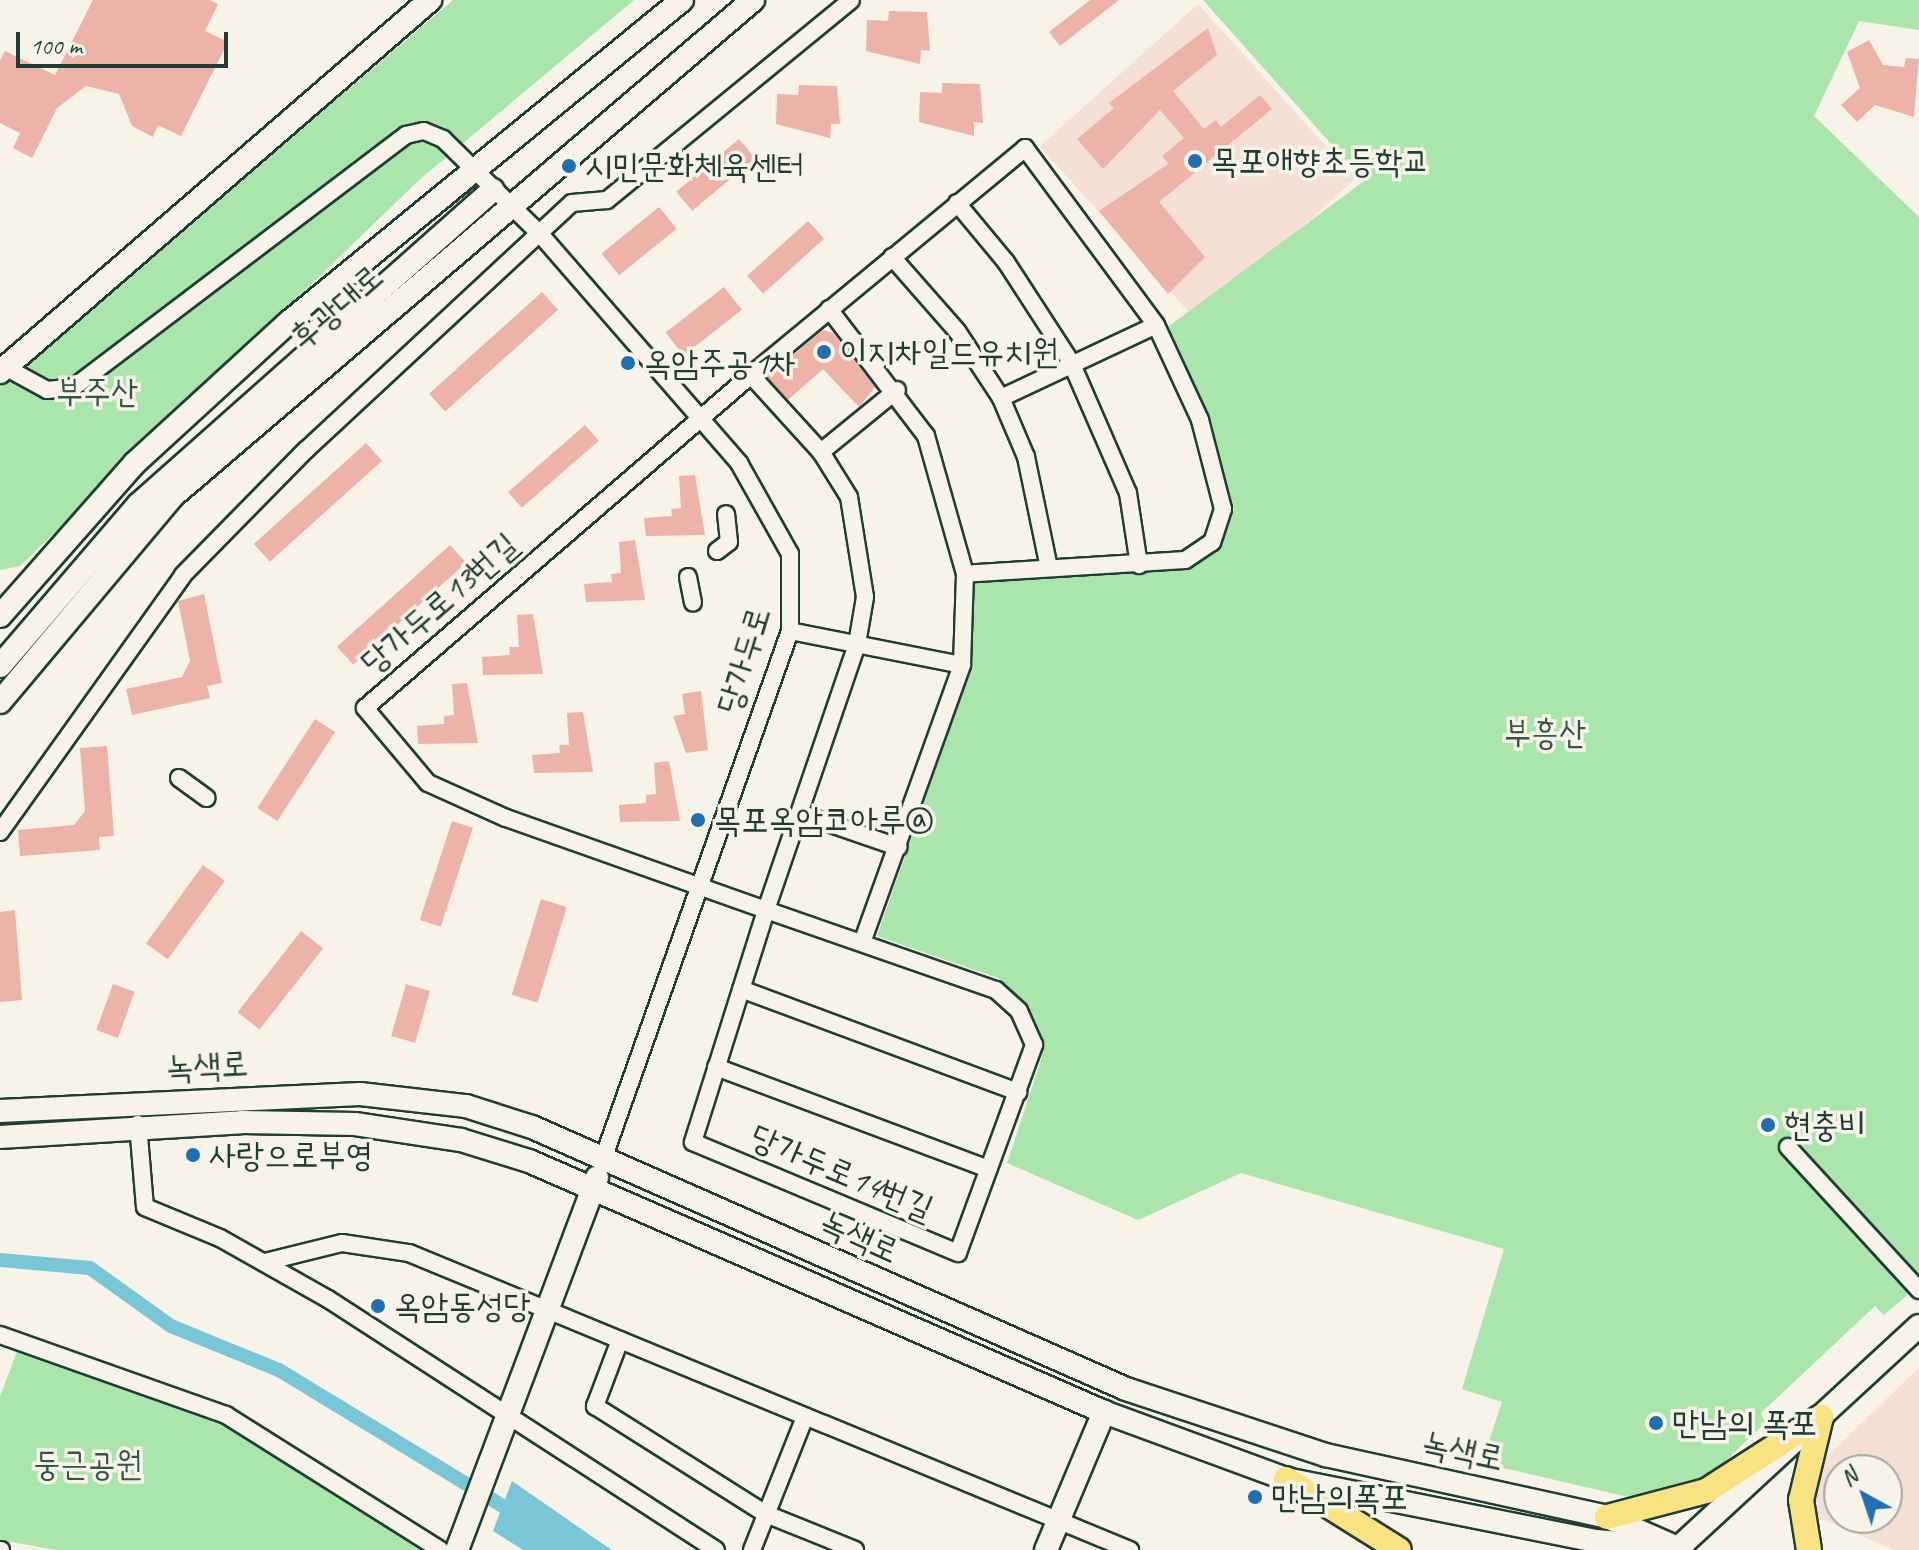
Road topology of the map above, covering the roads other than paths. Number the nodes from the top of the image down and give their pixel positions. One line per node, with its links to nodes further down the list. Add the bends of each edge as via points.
1 (430, 0): 13 (street)
2 (682, 0): 5 (street, 후광대로)
3 (753, 0): 6 (street, 후광대로)
4 (851, 0): 8 (street, via 607,200 572,203)
5 (475, 173): 6 (street, 당가두로); 13 (street, 당가두로, via 443,139 424,131 406,135 74,387 47,390); 26 (street, 후광대로, via 289,322 135,463); 29 (street, 후광대로, via 346,305 121,505)
6 (500, 198): 8 (street, 당가두로); 31 (street, 후광대로, via 139,504); 32 (street, 후광대로, via 174,495)
7 (957, 203): 9 (street); 11 (street, via 1025,148); 12 (street, via 1006,262)
8 (541, 235): 17 (street, 당가두로); 36 (street, via 306,450 183,575)
9 (892, 257): 10 (street); 16 (street, via 957,331)
10 (829, 309): 14 (street); 15 (street)
11 (1156, 325): 12 (street); 21 (street, via 1200,420 1223,509 1212,542 1185,560)
12 (1071, 362): 16 (street); 21 (street, via 1128,493)
13 (3, 370)
14 (751, 375): 17 (street); 18 (street)
15 (897, 390): 18 (street); 23 (street, via 941,471)
16 (1001, 398): 22 (street, via 1026,457)
17 (701, 416): 27 (street, 당가두로, via 739,463 790,554); 38 (street, 당가두로13번길, via 365,708 428,783)
18 (821, 452): 28 (street, via 859,534 865,597)
19 (726, 514): 20 (street, via 729,542)
20 (717, 551)
21 (1139, 565): 22 (street)
22 (1049, 568): 23 (street)
23 (965, 574): 30 (street)
24 (688, 577): 25 (street)
25 (693, 603)
26 (0, 616)
27 (790, 631): 28 (street); 38 (street, 당가두로)
28 (857, 644): 30 (street); 35 (street)
29 (0, 649)
30 (962, 665): 37 (street)
31 (0, 666)
32 (0, 702)
33 (179, 778): 34 (street)
34 (207, 798)
35 (802, 814): 37 (street); 39 (street)
36 (0, 832)
37 (898, 847): 40 (street)
38 (697, 886): 39 (street); 48 (street, 당가두로)
39 (766, 910): 40 (street, 당가두로14번길); 41 (street, 당가두로14번길)
40 (862, 943): 43 (street, 당가두로14번길, via 996,990 1019,1011 1034,1045)
41 (741, 989): 42 (street, 당가두로14번길); 43 (street)
42 (716, 1067): 49 (street, 당가두로14번길); 49 (street, 당가두로14번길, via 693,1142 958,1253)
43 (1018, 1092): 49 (street, 당가두로14번길)
44 (0, 1111): 48 (street, 녹색로, via 360,1094 466,1106)
45 (138, 1124): 46 (street, 녹색로); 50 (street, 녹색로, via 355,1124 461,1140); 51 (street, via 145,1207)
46 (0, 1137)
47 (1788, 1147): 52 (street)
48 (603, 1159): 50 (street); 63 (street, 녹색로, via 1126,1389 1326,1455)
49 (989, 1169)
50 (592, 1190): 53 (street); 57 (street, 녹색로)
51 (265, 1262): 53 (street, via 320,1244 367,1243); 60 (street)
52 (1919, 1290)
53 (548, 1310): 56 (street); 60 (street)
54 (1919, 1326): 59 (street)
55 (0, 1335): 65 (street, via 226,1415)
56 (620, 1340): 58 (street); 62 (street, via 595,1406)
57 (1104, 1412): 61 (street, 녹색로); 64 (street)
58 (805, 1417): 62 (street); 64 (street)
59 (1821, 1417): 63 (main road, via 1706,1491); 73 (street); 74 (main road, via 1801,1500)
60 (504, 1422): 66 (street); 67 (street)
61 (1286, 1479): 72 (main road); 73 (street, 녹색로, via 1596,1541)
62 (766, 1514): 68 (street); 69 (street)
63 (1607, 1517): 73 (street, 녹색로)
64 (1058, 1521): 70 (street); 71 (street)
65 (440, 1550)
66 (457, 1550)
67 (716, 1550)
68 (752, 1550)
69 (855, 1550)
70 (1046, 1550)
71 (1130, 1550)
72 (1399, 1550)
73 (1679, 1550)
74 (1809, 1550)

